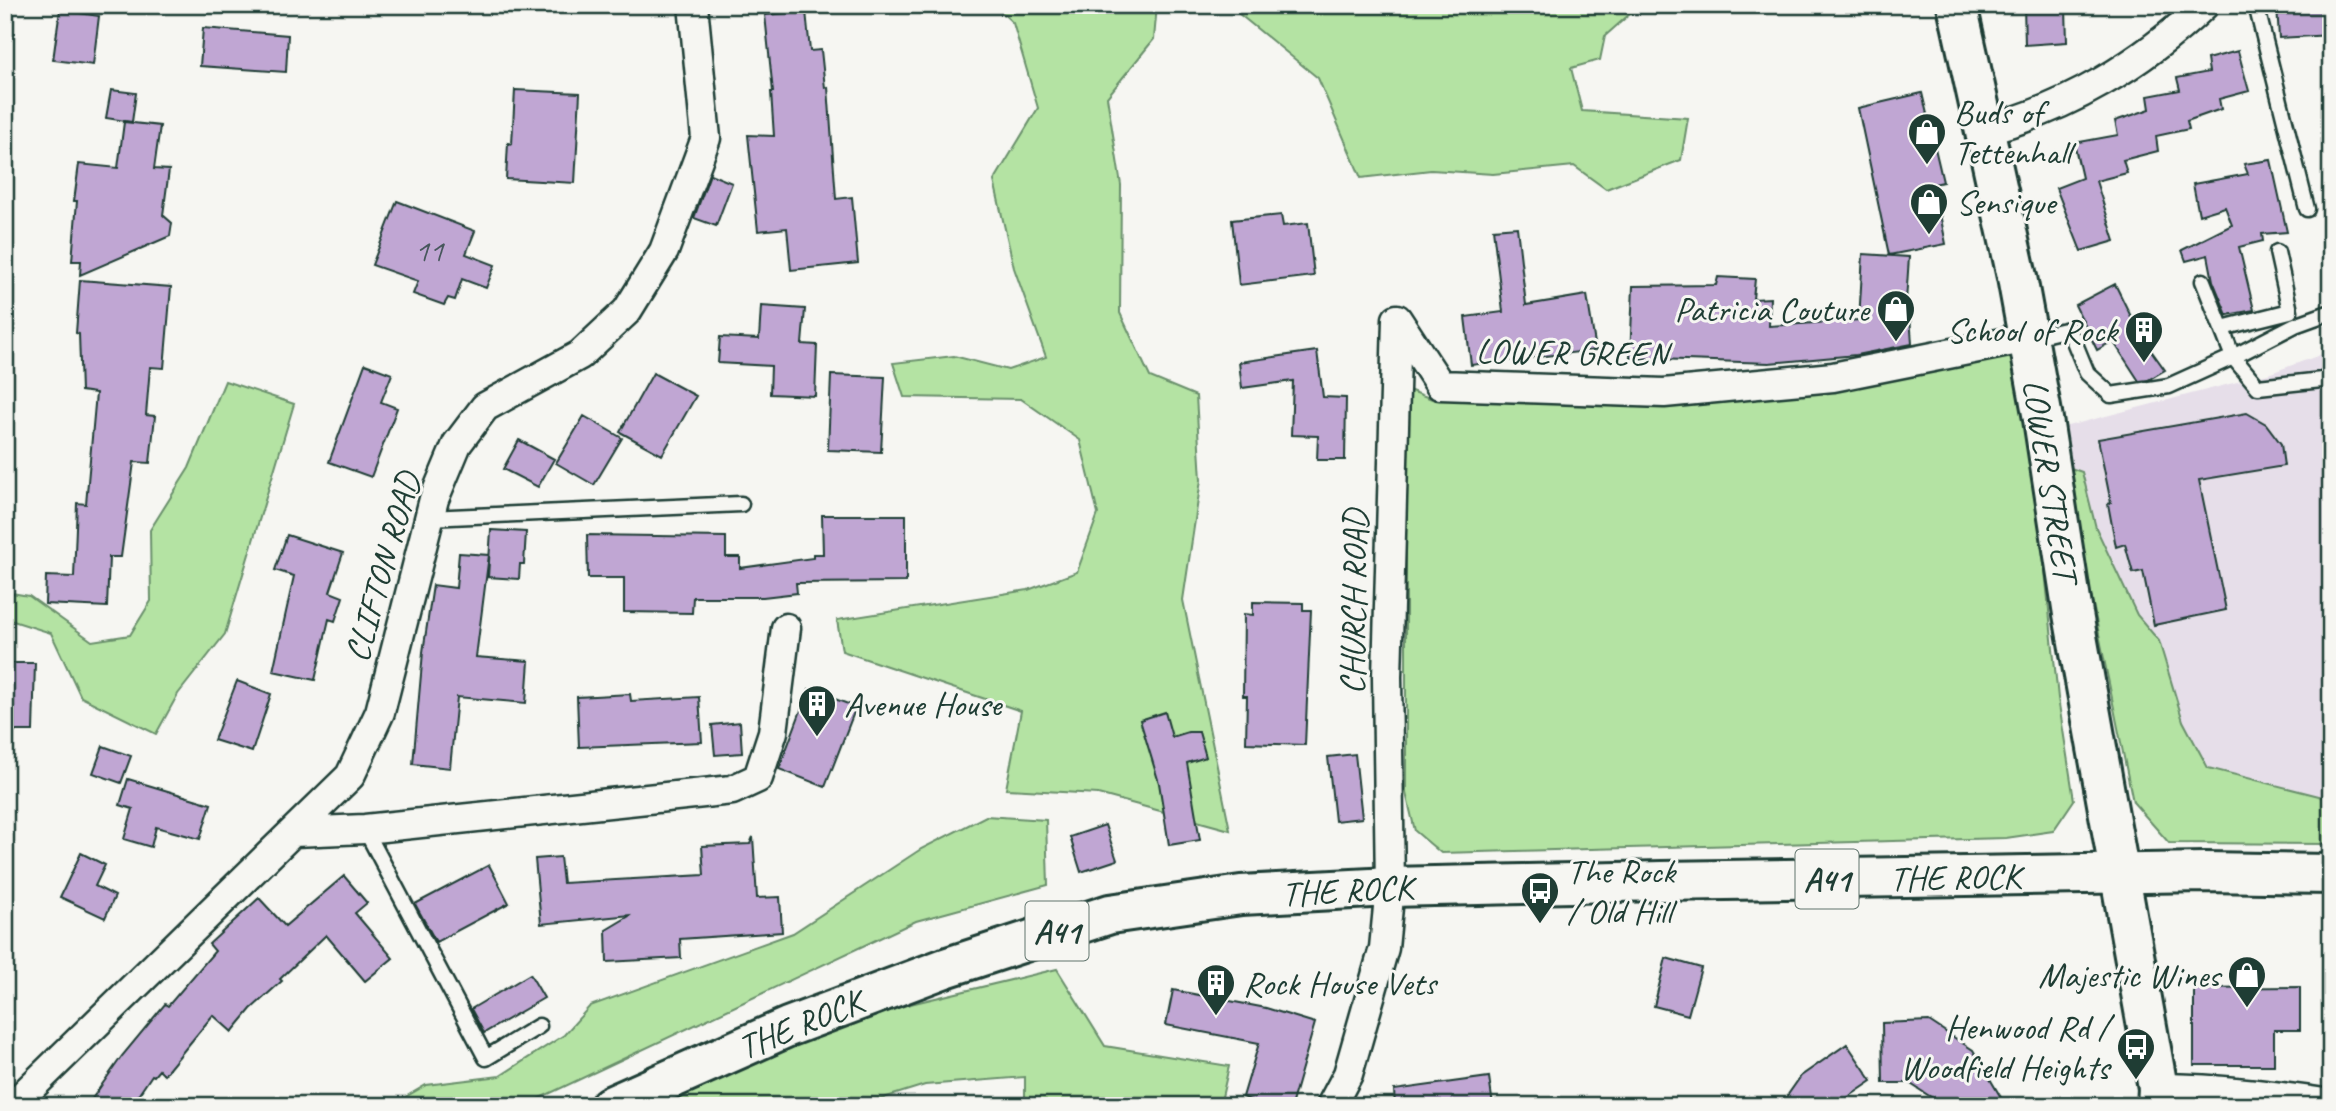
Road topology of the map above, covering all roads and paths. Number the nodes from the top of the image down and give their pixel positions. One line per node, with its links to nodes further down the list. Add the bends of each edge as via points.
1 (693, 5): 16 (street, CLIFTON ROAD, via 706,138 664,251 627,311 580,355 485,407 457,444)
2 (1956, 5): 5 (main road, LOWER STREET)
3 (2204, 5): 5 (street, via 2143,57 2092,88 2016,122)
4 (2256, 5): 6 (lane)
5 (1984, 130): 12 (main road, LOWER STREET)
6 (2307, 209)
7 (2277, 252): 11 (lane, via 2290,311)
8 (2203, 281): 11 (lane)
9 (2331, 312): 13 (lane)
10 (1397, 319): 12 (street, LOWER GREEN, via 1440,385 1664,393 1833,377); 22 (street, CHURCH ROAD, via 1387,677)
11 (2222, 328): 13 (lane)
12 (2028, 338): 13 (lane, via 2069,329 2087,373 2111,395 2169,386); 20 (main road, LOWER STREET)
13 (2233, 357): 14 (lane, via 2258,387)
14 (2331, 379)
15 (741, 504): 16 (lane)
16 (428, 519): 19 (street, CLIFTON ROAD, via 380,712 350,776)
17 (786, 628): 18 (street, via 773,732 758,778 732,790)
18 (365, 829): 19 (street); 23 (lane, via 486,1058)
19 (294, 832): 26 (street, CLIFTON ROAD)
20 (2120, 874): 21 (main road, A41); 22 (main road, THE ROCK / A41); 24 (main road, LOWER STREET)
21 (2331, 874)
22 (1390, 887): 27 (main road, THE ROCK / A41, via 1241,895 1110,914 945,968 788,1027); 28 (street, CHURCH ROAD, via 1384,948 1348,1074)
23 (539, 1026)
24 (2157, 1097): 25 (street, via 2194,1088)
25 (2331, 1104)
26 (12, 1106)
27 (610, 1106)
28 (1331, 1106)

